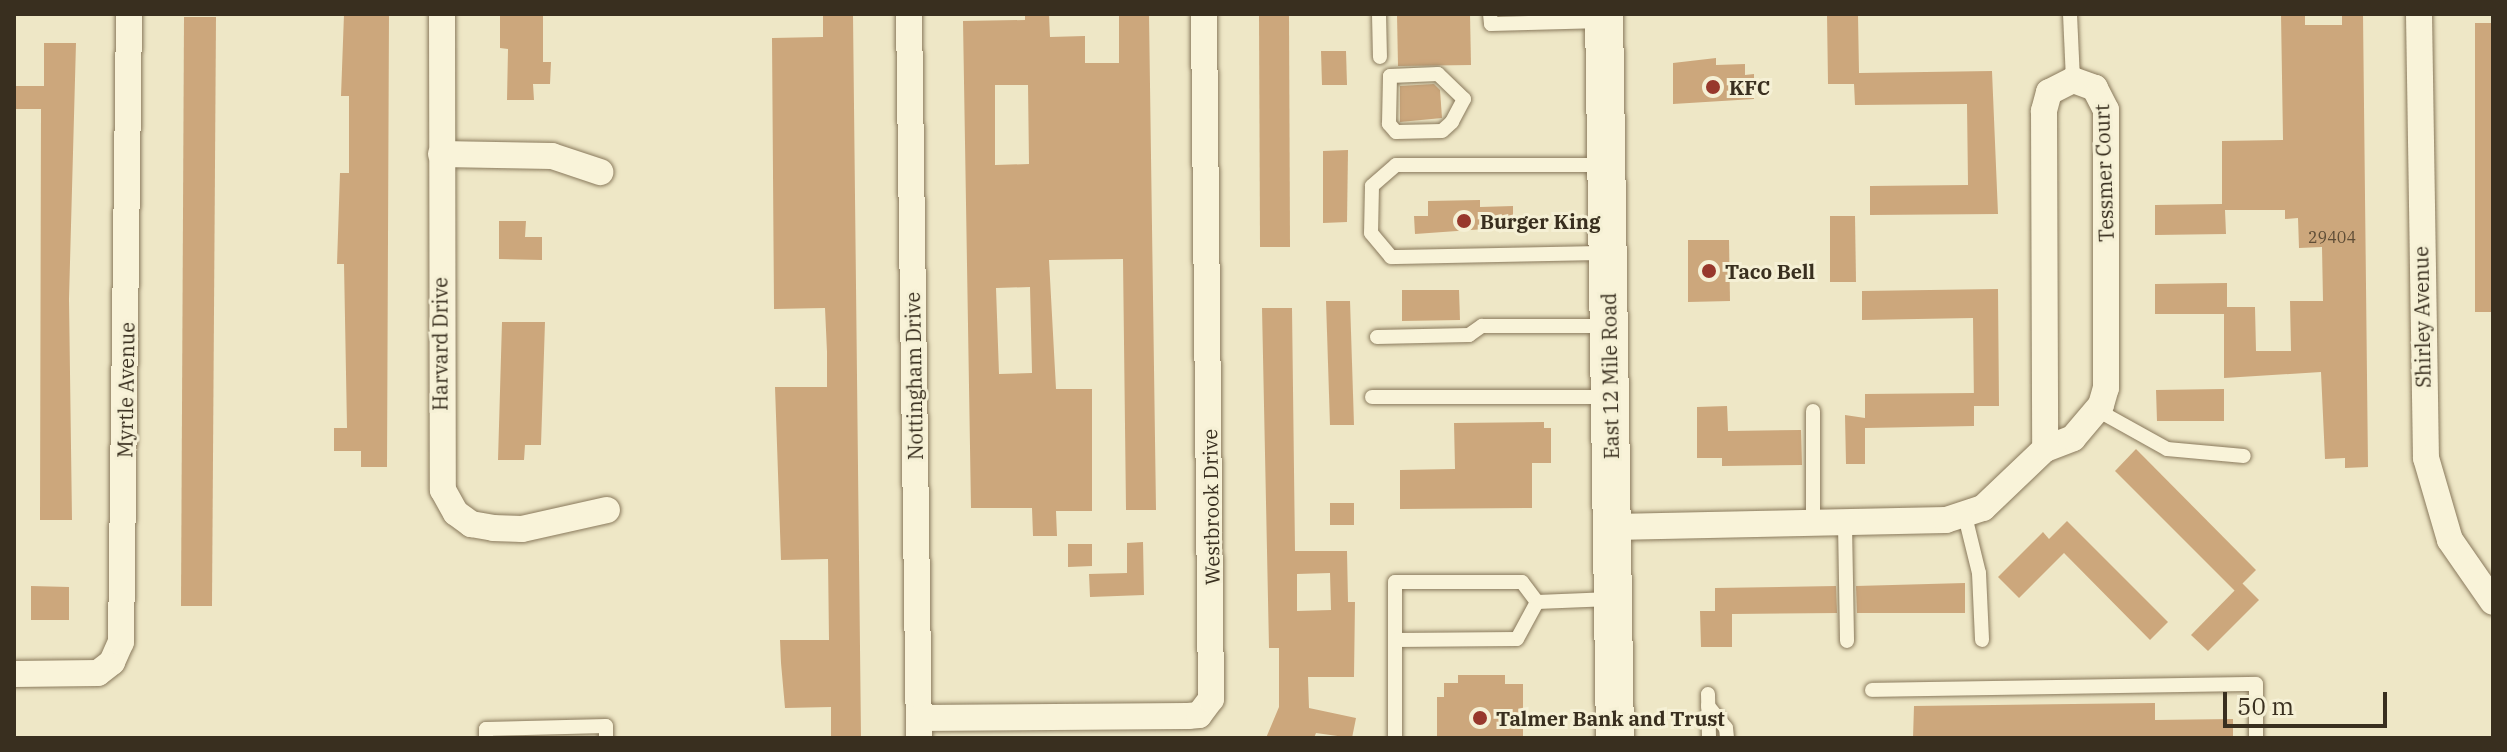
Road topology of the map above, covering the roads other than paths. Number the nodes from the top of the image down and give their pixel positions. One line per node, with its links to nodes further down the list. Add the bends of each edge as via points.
1 (129, 14): 36 (street, Myrtle Avenue, via 121,642 112,662 98,673)
2 (442, 14): 13 (street, Harvard Drive)
3 (909, 14): 38 (street, Nottingham Drive)
4 (1204, 14): 38 (street, Westbrook Drive, via 1211,699 1199,715)
5 (1379, 14): 10 (lane)
6 (1490, 14): 9 (lane, via 1491,24)
7 (2070, 14): 11 (lane)
8 (2419, 14): 32 (street, Shirley Avenue, via 2426,458 2450,540)
9 (1604, 18): 14 (main road, East 12 Mile Road)
10 (1380, 57)
11 (2073, 80): 21 (street, Tessmer Court, via 2095,88 2106,110 2106,388); 23 (street, Tessmer Court, via 2049,92 2044,111)
12 (1464, 99): 12 (lane, via 1438,74 1390,76 1389,124 1396,132 1442,131)
13 (441, 154): 15 (street, via 552,156); 25 (street, Harvard Drive, via 443,490 456,513 471,524 493,528 522,529)
14 (1606, 165): 16 (main road, East 12 Mile Road); 16 (lane, via 1396,165 1372,186 1371,233 1391,257)
15 (600, 172)
16 (1607, 253): 17 (main road, East 12 Mile Road)
17 (1609, 326): 18 (lane, via 1482,326 1469,335); 20 (main road, East 12 Mile Road)
18 (1377, 337)
19 (1372, 397): 20 (lane)
20 (1610, 397): 29 (main road, East 12 Mile Road)
21 (2097, 410): 23 (street, Tessmer Court, via 2073,438); 24 (lane, via 2167,449)
22 (1813, 411): 28 (lane)
23 (2045, 449): 26 (street, Tessmer Court, via 2008,490)
24 (2244, 456)
25 (607, 510)
26 (1965, 516): 27 (street, Tessmer Court, via 1919,524); 34 (lane, via 1981,583)
27 (1845, 524): 28 (street, Tessmer Court); 35 (lane)
28 (1813, 525): 29 (street, Tessmer Court)
29 (1614, 527): 30 (main road, East 12 Mile Road)
30 (1615, 599): 31 (lane); 42 (main road, East 12 Mile Road)
31 (1537, 602): 33 (lane, via 1517,639); 33 (lane, via 1522,582 1395,582)
32 (2493, 602)
33 (1395, 640): 41 (lane)
34 (1982, 640)
35 (1847, 641)
36 (14, 674)
37 (1872, 690): 45 (lane, via 2256,684)
38 (919, 728)
39 (486, 738): 40 (lane, via 486,729 606,726)
40 (606, 738)
41 (1395, 738)
42 (1615, 738)
43 (1709, 738): 44 (lane, via 1708,700)
44 (1727, 738)
45 (2256, 738)

